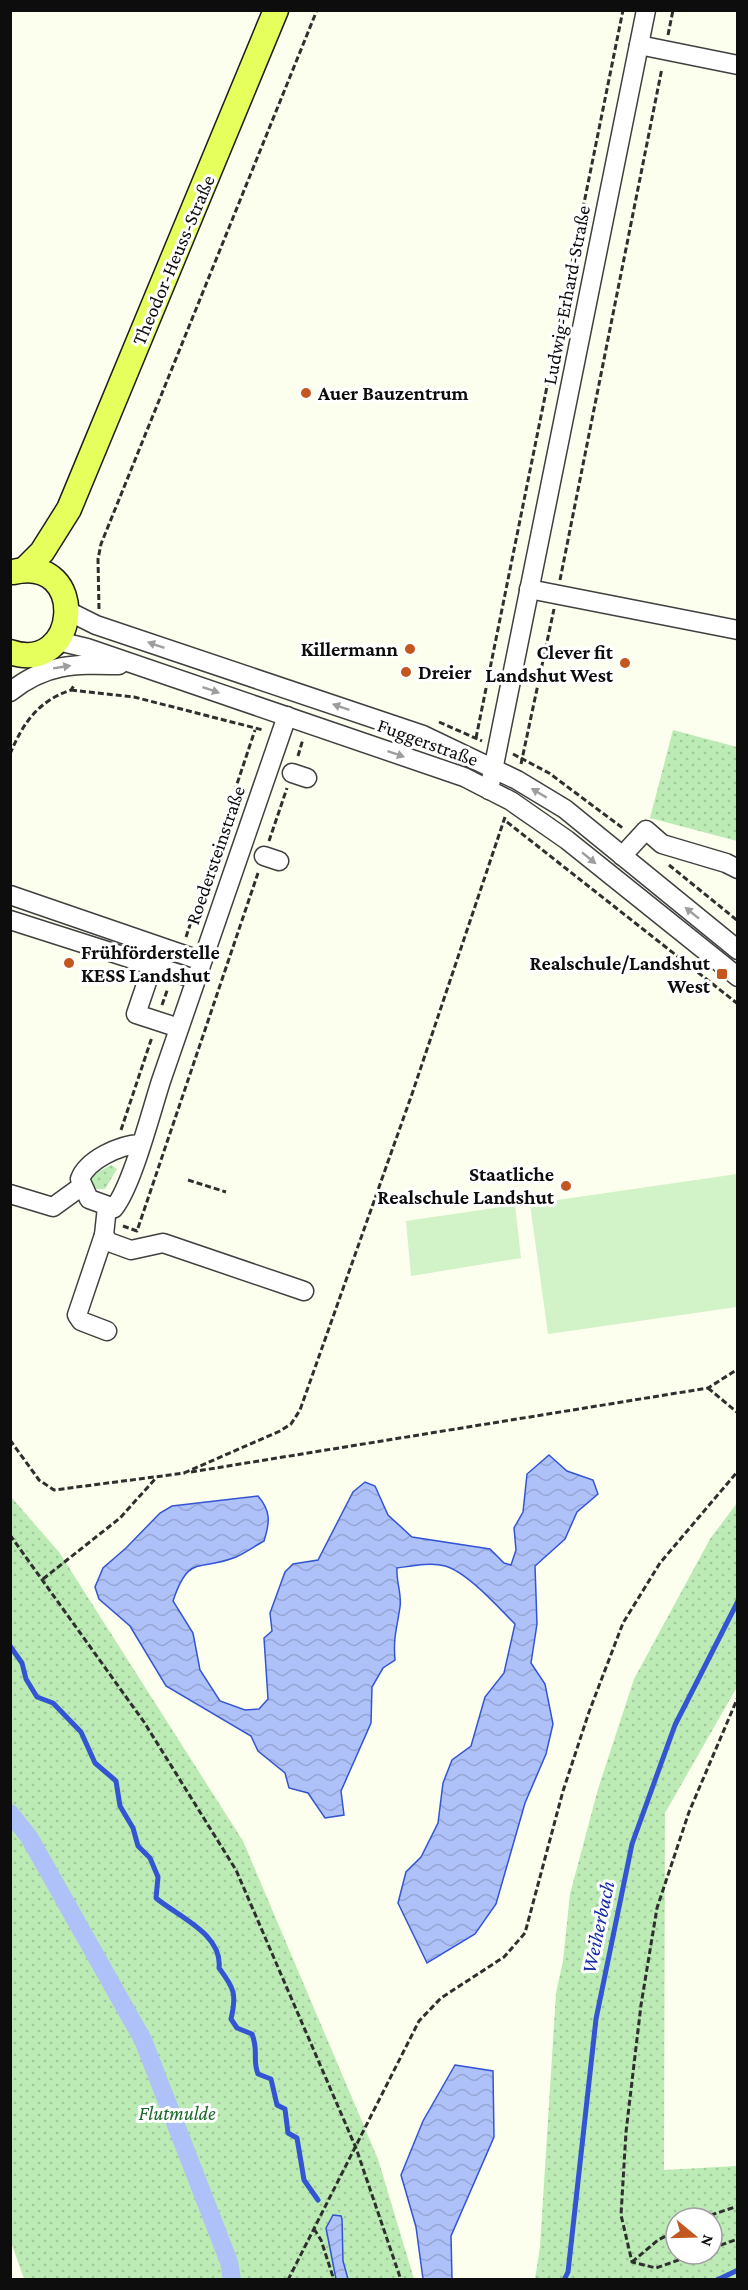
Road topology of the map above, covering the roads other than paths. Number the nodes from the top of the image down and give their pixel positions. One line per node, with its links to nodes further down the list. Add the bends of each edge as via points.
1 (276, 10): 5 (main road, Theodor-Heuss-Straße)
2 (646, 10): 3 (street, Ludwig-Erhard-Straße)
3 (639, 45): 4 (street); 7 (street, Ludwig-Erhard-Straße)
4 (738, 65)
5 (69, 509): 6 (main road, Theodor-Heuss-Straße, via 42,552); 8 (main road, Theodor-Heuss-Straße, via 60,554)
6 (17, 571): 8 (main road, Theodor-Heuss-Straße, via 44,574)
7 (529, 589): 9 (street); 15 (street, Ludwig-Erhard-Straße)
8 (63, 596): 10 (main road, Theodor-Heuss-Straße, via 66,626); 15 (street, Fuggerstraße, one-way to 8, via 423,735 96,625 72,613)
9 (738, 630)
10 (54, 643): 11 (main road, via 46,650); 12 (street, Fuggerstraße, via 87,648)
11 (16, 660)
12 (136, 665): 13 (street, one-way to 12, via 45,670 82,664); 14 (street, Fuggerstraße, one-way to 14)
13 (10, 692)
14 (284, 723): 16 (street, Fuggerstraße, one-way to 16, via 464,777); 22 (street, Roedersteinstraße)
15 (493, 768): 16 (street, Ludwig-Erhard-Straße); 17 (street, Fuggerstraße, one-way to 15, via 565,809)
16 (489, 790): 24 (street, Fuggerstraße, one-way to 24, via 567,840)
17 (622, 856): 18 (street, via 646,830 662,844); 21 (street, Fuggerstraße, one-way to 17)
18 (738, 869)
19 (10, 895): 22 (street)
20 (10, 920): 23 (street)
21 (738, 950)
22 (202, 961): 25 (street, Roedersteinstraße)
23 (152, 967): 25 (street); 26 (street, via 136,1014)
24 (738, 977)
25 (195, 979): 26 (street, Roedersteinstraße)
26 (179, 1028): 27 (street, Roedersteinstraße)
27 (140, 1144): 28 (street, via 92,1162 83,1171); 30 (street, Roedersteinstraße, via 121,1200 114,1208)
28 (82, 1186): 29 (street, via 53,1207); 30 (street, via 89,1199)
29 (10, 1194)
30 (107, 1207): 31 (street)
31 (104, 1235): 32 (street, via 109,1242 131,1250 163,1243); 33 (street, via 77,1315 81,1322)
32 (304, 1291)
33 (107, 1331)

